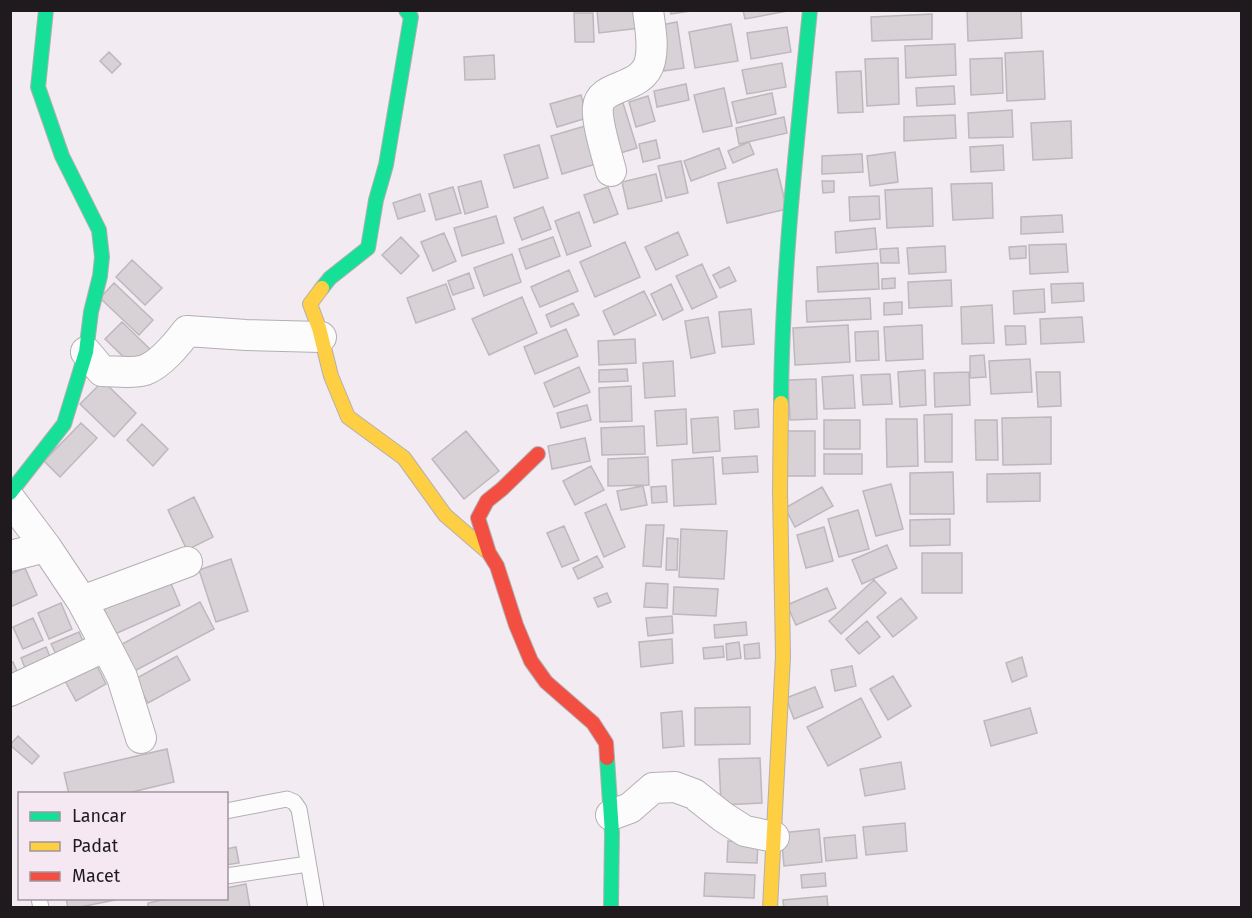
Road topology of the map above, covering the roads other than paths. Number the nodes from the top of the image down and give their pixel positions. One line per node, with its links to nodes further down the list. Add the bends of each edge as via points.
1 (46, 10): 7 (street, via 38,87 62,156 99,230 100,276)
2 (406, 10): 6 (street, via 411,17 368,248 330,278 310,304)
3 (648, 10): 5 (street, via 652,50 646,71 639,79 605,94 598,105)
4 (810, 10): 21 (street, via 787,244 782,355 783,656)
5 (611, 171)
6 (321, 337): 7 (street, via 187,331 168,354 147,369 132,372 102,371); 12 (street, via 348,417 404,458 445,515)
7 (86, 352): 9 (street, via 64,424)
8 (538, 454): 12 (street, via 487,501 478,518)
9 (10, 493)
10 (10, 499): 11 (street)
11 (46, 547): 13 (street); 15 (street)
12 (489, 553): 20 (street, via 531,660 546,682 593,723 606,743)
13 (10, 556)
14 (187, 562): 15 (street)
15 (82, 601): 16 (street)
16 (106, 645): 17 (street); 18 (street, via 122,677)
17 (10, 691)
18 (141, 738)
19 (228, 811): 22 (lane, via 287,799 294,802 299,809)
20 (611, 815): 21 (street, via 630,808 653,788 675,787 694,794 745,831); 25 (street)
21 (774, 837): 26 (street)
22 (308, 864): 23 (lane); 24 (lane)
23 (228, 876)
24 (316, 908)
25 (611, 908)
26 (770, 908)

